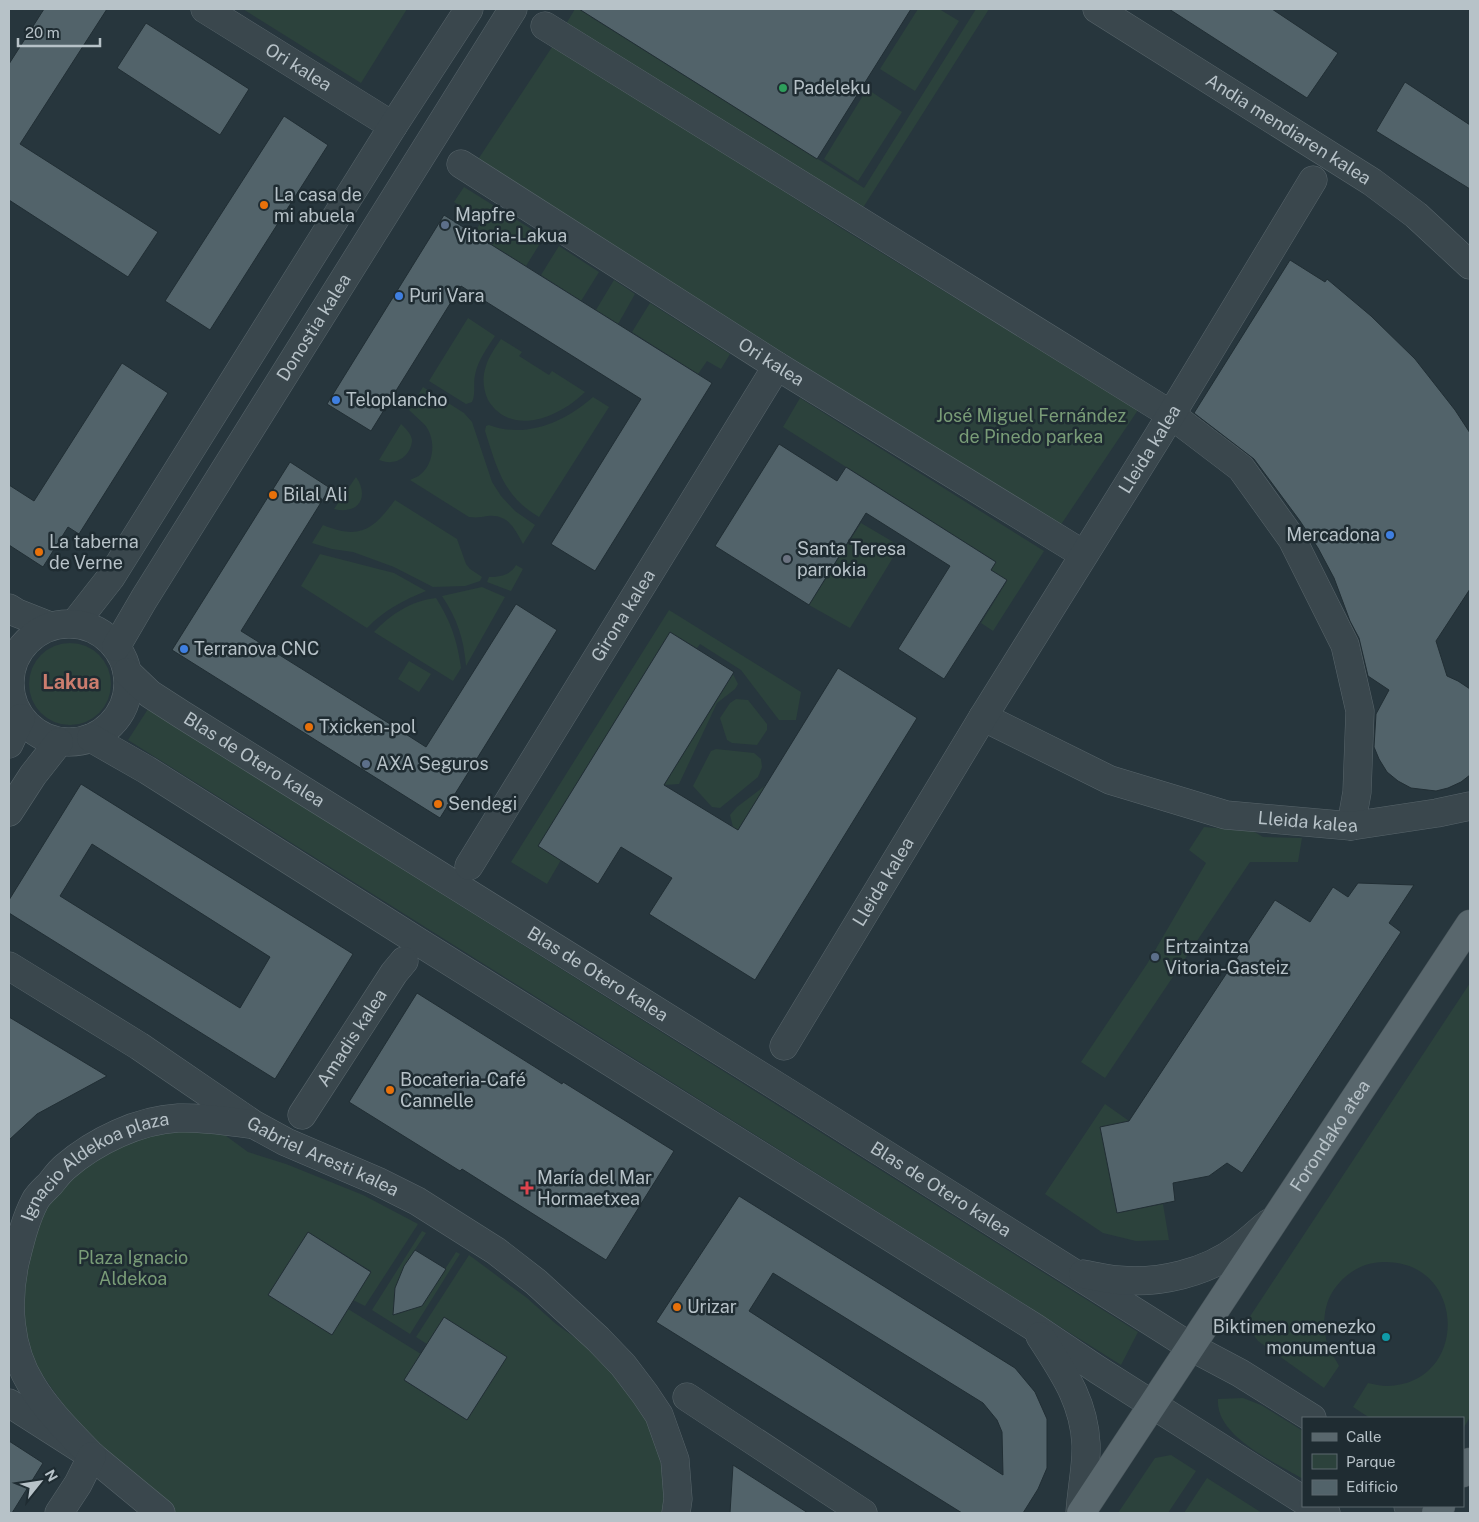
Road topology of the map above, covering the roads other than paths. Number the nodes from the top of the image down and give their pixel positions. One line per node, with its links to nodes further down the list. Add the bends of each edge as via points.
1 (205, 9): 6 (street, Ori kalea)
2 (468, 9): 6 (street)
3 (513, 9): 15 (street, Donostia kalea)
4 (1097, 9): 9 (street, Andia mendiaren kalea, via 1372,182 1416,215)
5 (545, 26): 11 (street)
6 (393, 126): 14 (street, via 111,576)
7 (461, 164): 10 (street, Ori kalea)
8 (1313, 180): 11 (street, Lleida kalea)
9 (1470, 265)
10 (777, 366): 12 (street, Ori kalea); 26 (street, Girona kalea)
11 (1170, 414): 12 (street, Lleida kalea); 25 (street, via 1242,468 1292,539 1345,645 1360,711 1357,792)
12 (1083, 554): 18 (street, Lleida kalea)
13 (9, 608): 14 (street)
14 (62, 625): 15 (street, via 90,627 105,635); 17 (street, via 32,635 19,649 11,667)
15 (116, 647): 16 (street)
16 (127, 672): 20 (street, via 124,704 105,730); 34 (street, Blas de Otero kalea, via 150,694 181,714)
17 (9, 687): 19 (street, via 12,704)
18 (983, 717): 25 (street, Lleida kalea, via 1110,780 1226,815); 30 (street, Lleida kalea)
19 (21, 718): 21 (street, via 38,734); 22 (street)
20 (91, 738): 21 (street); 35 (street, via 148,770)
21 (59, 742): 24 (street)
22 (9, 744)
23 (1470, 806): 25 (street, Lleida kalea)
24 (9, 812)
25 (1351, 826)
26 (468, 866)
27 (1470, 924): 33 (main road, Forondako atea)
28 (404, 961): 31 (street, Amadis kalea)
29 (9, 966): 32 (street, Gabriel Aresti kalea, via 140,1046)
30 (784, 1046)
31 (302, 1115)
32 (253, 1124): 41 (street, Ignacio Aldekoa plaza, via 178,1118 137,1127 93,1147 64,1167 36,1200 21,1237 10,1283 13,1334 31,1384); 46 (street, Gabriel Aresti kalea, via 417,1201 496,1251 536,1282 598,1339 623,1365 658,1415 674,1460)
33 (1278, 1216): 34 (street, Blas de Otero kalea, via 1238,1249 1212,1264 1181,1275 1118,1280); 36 (main road, Forondako atea)
34 (1070, 1272): 36 (street, Blas de Otero kalea)
35 (1034, 1327): 39 (street); 48 (street, via 1070,1382 1080,1411 1086,1445)
36 (1191, 1347): 39 (main road, Forondako atea); 40 (street)
37 (687, 1397): 47 (street)
38 (9, 1403): 41 (street)
39 (1153, 1404): 42 (street); 48 (main road, Forondako atea)
40 (1310, 1417)
41 (92, 1456): 44 (street); 45 (street)
42 (1302, 1499)
43 (1315, 1507): 49 (street)
44 (59, 1513)
45 (161, 1513)
46 (676, 1513)
47 (863, 1513)
48 (1080, 1513)
49 (1326, 1513)

